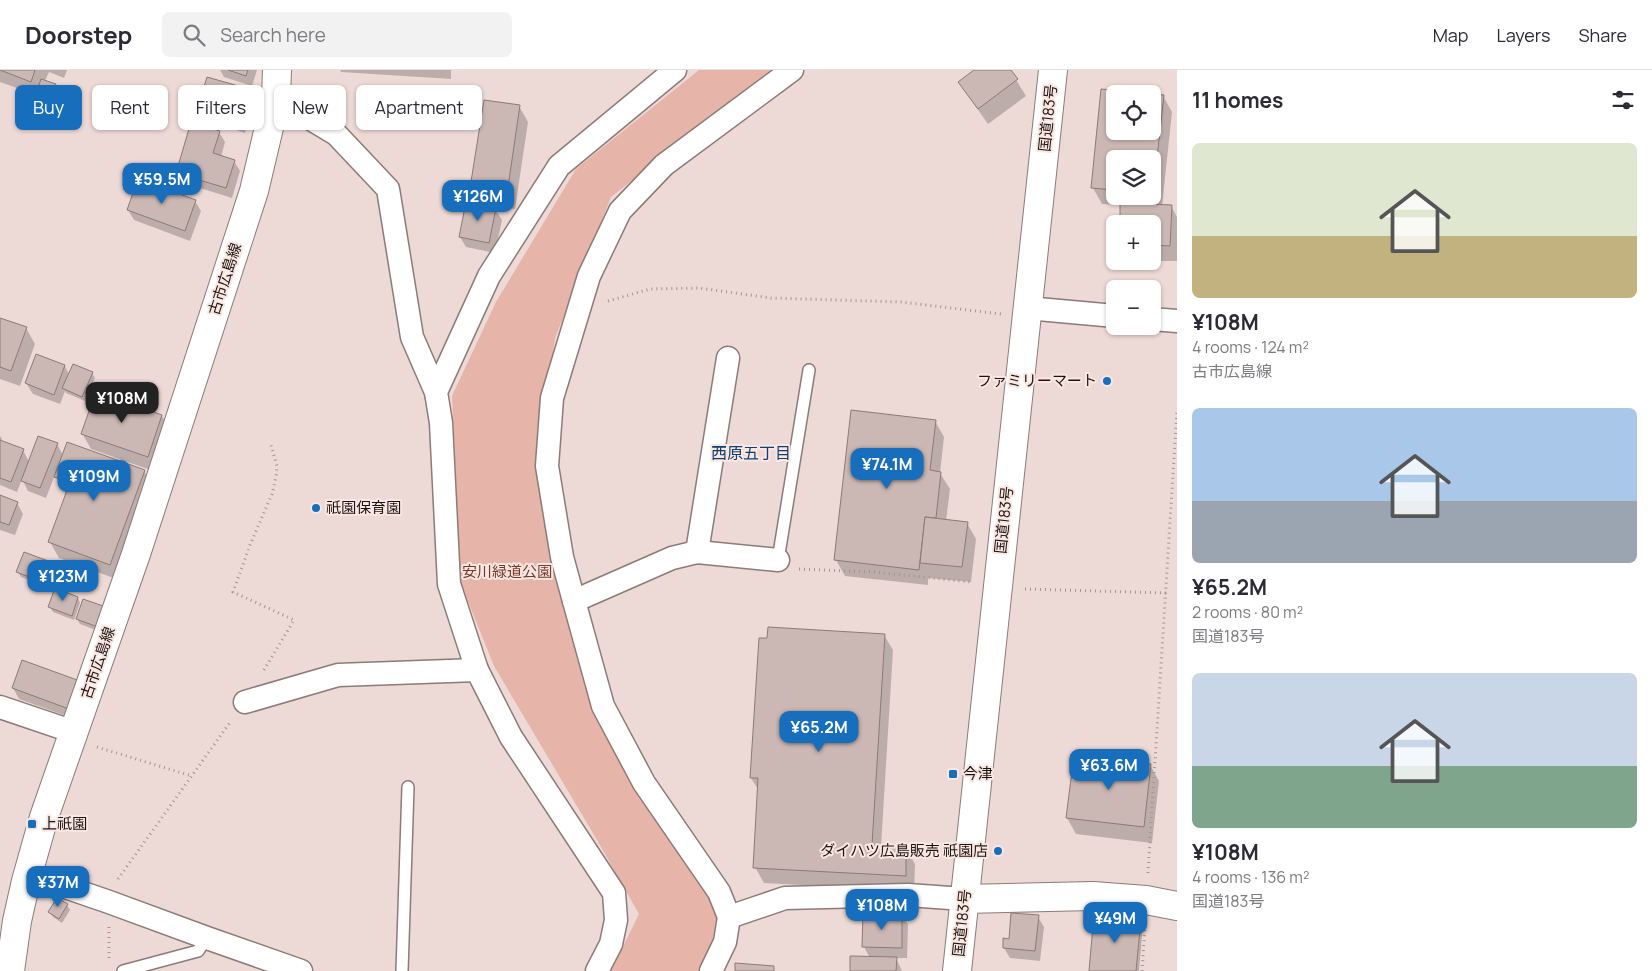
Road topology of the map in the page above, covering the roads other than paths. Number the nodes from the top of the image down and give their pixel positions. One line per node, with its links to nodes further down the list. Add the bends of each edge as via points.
1 (277, 70): 5 (main road, 古市広島線)
2 (675, 70): 14 (street, via 559,166 489,276)
3 (792, 70): 17 (street, via 664,165 620,211 589,276 552,398 548,466 562,557)
4 (1053, 70): 8 (main road, 国道183号)
5 (276, 85)
6 (274, 106): 21 (main road, 古市広島線, via 254,191 136,554)
7 (329, 130): 14 (street, via 388,189 412,337)
8 (1014, 311): 9 (street); 24 (main road, 国道183号)
9 (1106, 316)
10 (1161, 320): 11 (street)
11 (1177, 321)
12 (728, 358): 15 (street)
13 (809, 370): 16 (lane)
14 (436, 392): 18 (street, via 441,423 449,584)
15 (697, 552): 16 (street); 17 (street, via 672,558)
16 (778, 560)
17 (574, 601): 27 (street, via 603,706 644,783 719,892)
18 (477, 670): 19 (street, via 338,675); 33 (street, via 511,738 614,893 616,920 611,944)
19 (245, 702)
20 (0, 707): 21 (street)
21 (72, 736): 23 (main road, 古市広島線)
22 (408, 787): 32 (lane)
23 (26, 881): 26 (main road, 古市広島線); 28 (street, via 48,881)
24 (964, 899): 25 (main road, via 1093,896); 27 (street, via 908,895 785,898); 35 (main road, 国道183号)
25 (1177, 906)
26 (9, 917): 29 (main road, 古市広島線)
27 (729, 917): 34 (street, via 726,942)
28 (207, 938): 30 (lane, via 198,951); 31 (street)
29 (10, 971)
30 (123, 971)
31 (301, 971)
32 (402, 971)
33 (597, 971)
34 (710, 971)
35 (957, 971)

